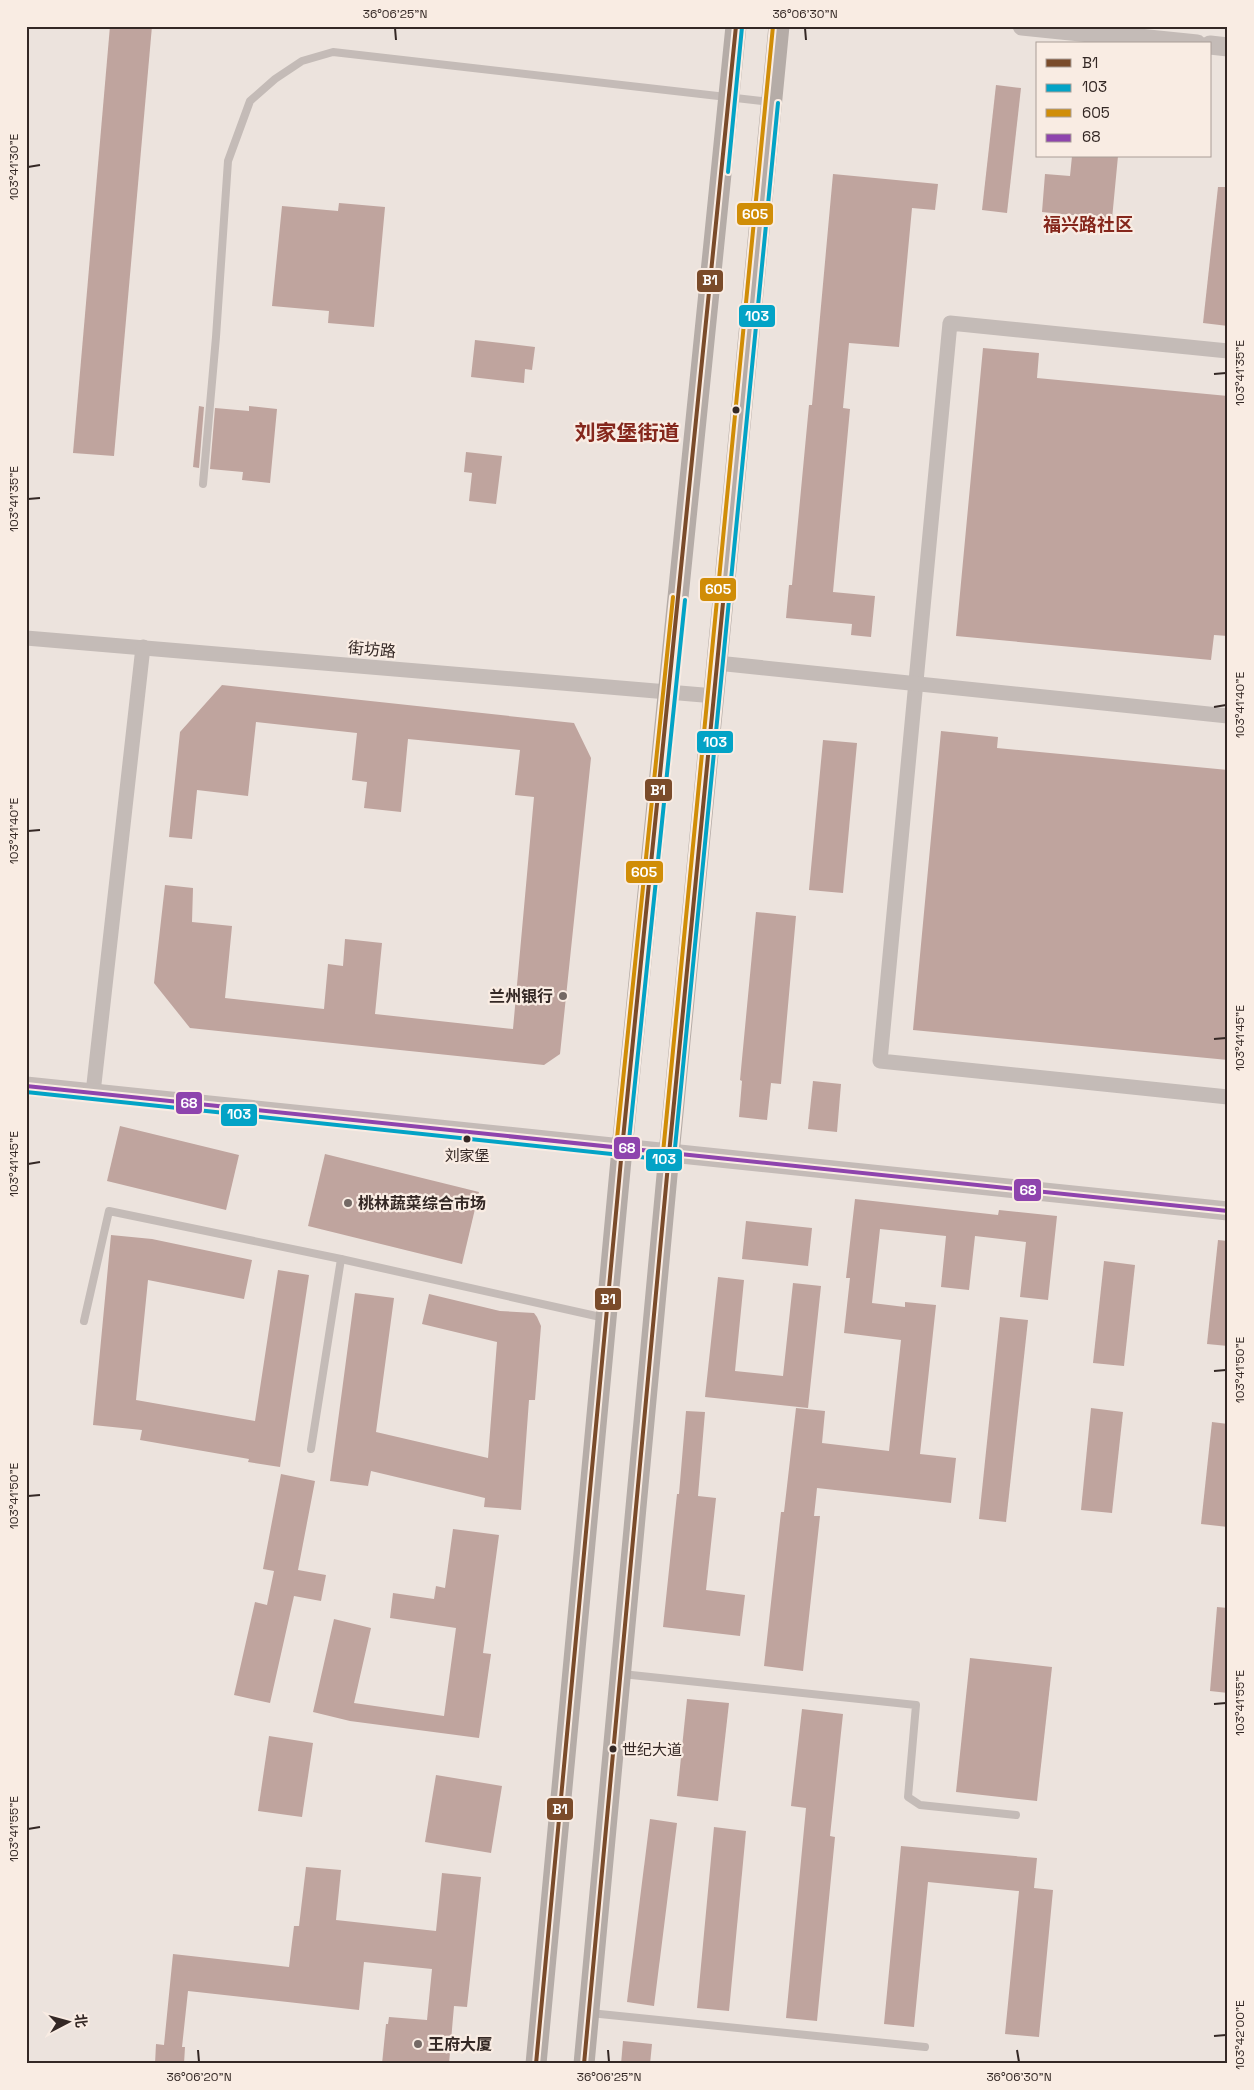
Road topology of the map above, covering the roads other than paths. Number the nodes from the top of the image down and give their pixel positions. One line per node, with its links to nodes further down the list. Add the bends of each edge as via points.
1 (736, 26): 7 (main road)
2 (779, 26): 8 (main road)
3 (1022, 26): 4 (street)
4 (1178, 42)
5 (1212, 45): 6 (street)
6 (1228, 47)
7 (729, 99): 8 (lane); 10 (lane, via 333,52 302,61 275,80 250,101 228,161); 15 (main road)
8 (772, 102): 13 (main road)
9 (1228, 351): 14 (street, via 950,323)
10 (203, 484)
11 (26, 638): 12 (street, 街坊路)
12 (143, 647): 15 (street, 街坊路); 19 (street)
13 (717, 663): 14 (street); 16 (main road)
14 (916, 684): 17 (street); 20 (street, via 880,1061)
15 (670, 692): 16 (street, 街坊路); 21 (main road)
16 (714, 696): 22 (main road)
17 (1228, 716)
18 (26, 1086): 19 (street)
19 (93, 1093): 21 (street)
20 (1228, 1097)
21 (622, 1149): 22 (street); 25 (main road)
22 (668, 1154): 23 (street); 28 (main road)
23 (1228, 1211)
24 (341, 1259): 25 (lane); 26 (lane, via 109,1211); 27 (lane)
25 (606, 1318): 32 (main road)
26 (84, 1321)
27 (311, 1449)
28 (620, 1674): 29 (lane, via 916,1705 908,1797 920,1805); 30 (main road)
29 (1016, 1815)
30 (588, 2013): 31 (lane); 33 (main road)
31 (925, 2046)
32 (536, 2064)
33 (584, 2064)

